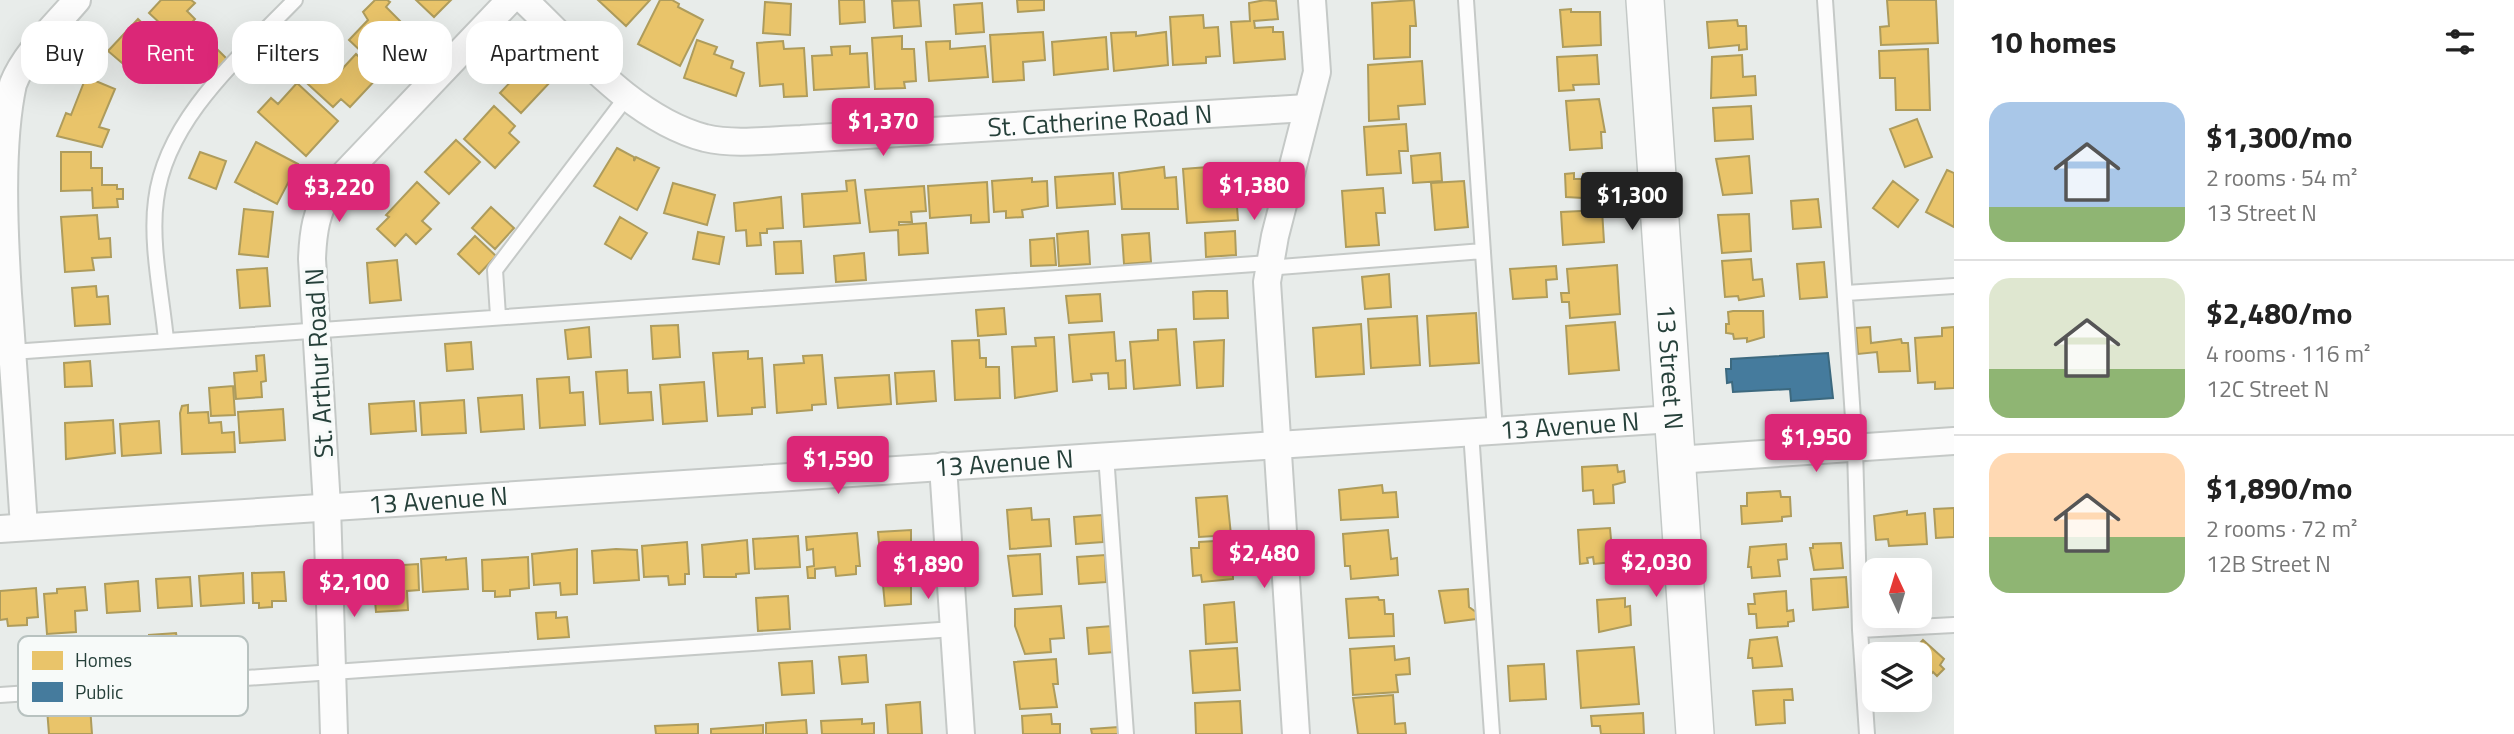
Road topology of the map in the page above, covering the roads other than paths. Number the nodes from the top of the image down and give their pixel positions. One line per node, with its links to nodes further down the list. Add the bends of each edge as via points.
1 (77, 0): 9 (street, via 27,60)
2 (295, 0): 18 (lane, via 213,86 174,145 161,177 155,222)
3 (509, 0): 17 (street, St. Arthur Road N, via 324,200 313,234)
4 (524, 0): 10 (street, St. Catherine Road N)
5 (1312, 0): 11 (street, via 1317,72)
6 (1466, 0): 12 (lane)
7 (1645, 0): 20 (street, 13 Street N)
8 (1825, 0): 15 (lane)
9 (5, 95): 19 (street, via 2,179)
10 (628, 95): 11 (street, St. Catherine Road N, via 654,115 705,138 758,141); 16 (lane, via 495,270)
11 (1307, 108): 13 (street)
12 (1483, 251): 13 (lane); 21 (lane)
13 (1269, 266): 16 (lane); 23 (street)
14 (1954, 286): 15 (lane)
15 (1846, 293): 24 (lane)
16 (498, 316): 17 (lane)
17 (316, 328): 18 (lane); 28 (street, St. Arthur Road N)
18 (166, 340): 19 (lane)
19 (12, 352): 29 (street)
20 (1673, 419): 21 (street, 13 Avenue N); 26 (street, 13 Street N)
21 (1483, 431): 23 (street, 13 Avenue N); 41 (lane)
22 (1954, 441): 24 (street)
23 (1279, 444): 25 (street, 13 Avenue N); 40 (street)
24 (1855, 448): 26 (street); 32 (lane)
25 (1106, 455): 27 (street, 13 Avenue N); 39 (lane)
26 (1676, 460): 42 (street, 13 Street N)
27 (943, 466): 28 (street, 13 Avenue N); 31 (street)
28 (327, 506): 29 (street, 13 Avenue N); 33 (street, St. Arthur Road N)
29 (12, 528)
30 (1954, 625): 32 (lane)
31 (954, 629): 33 (lane); 38 (street)
32 (1860, 631): 43 (lane)
33 (331, 673): 34 (lane); 37 (street, St. Arthur Road N)
34 (248, 679)
35 (18, 694): 36 (lane)
36 (0, 695)
37 (334, 734)
38 (961, 734)
39 (1126, 734)
40 (1296, 734)
41 (1492, 734)
42 (1695, 734)
43 (1867, 734)

